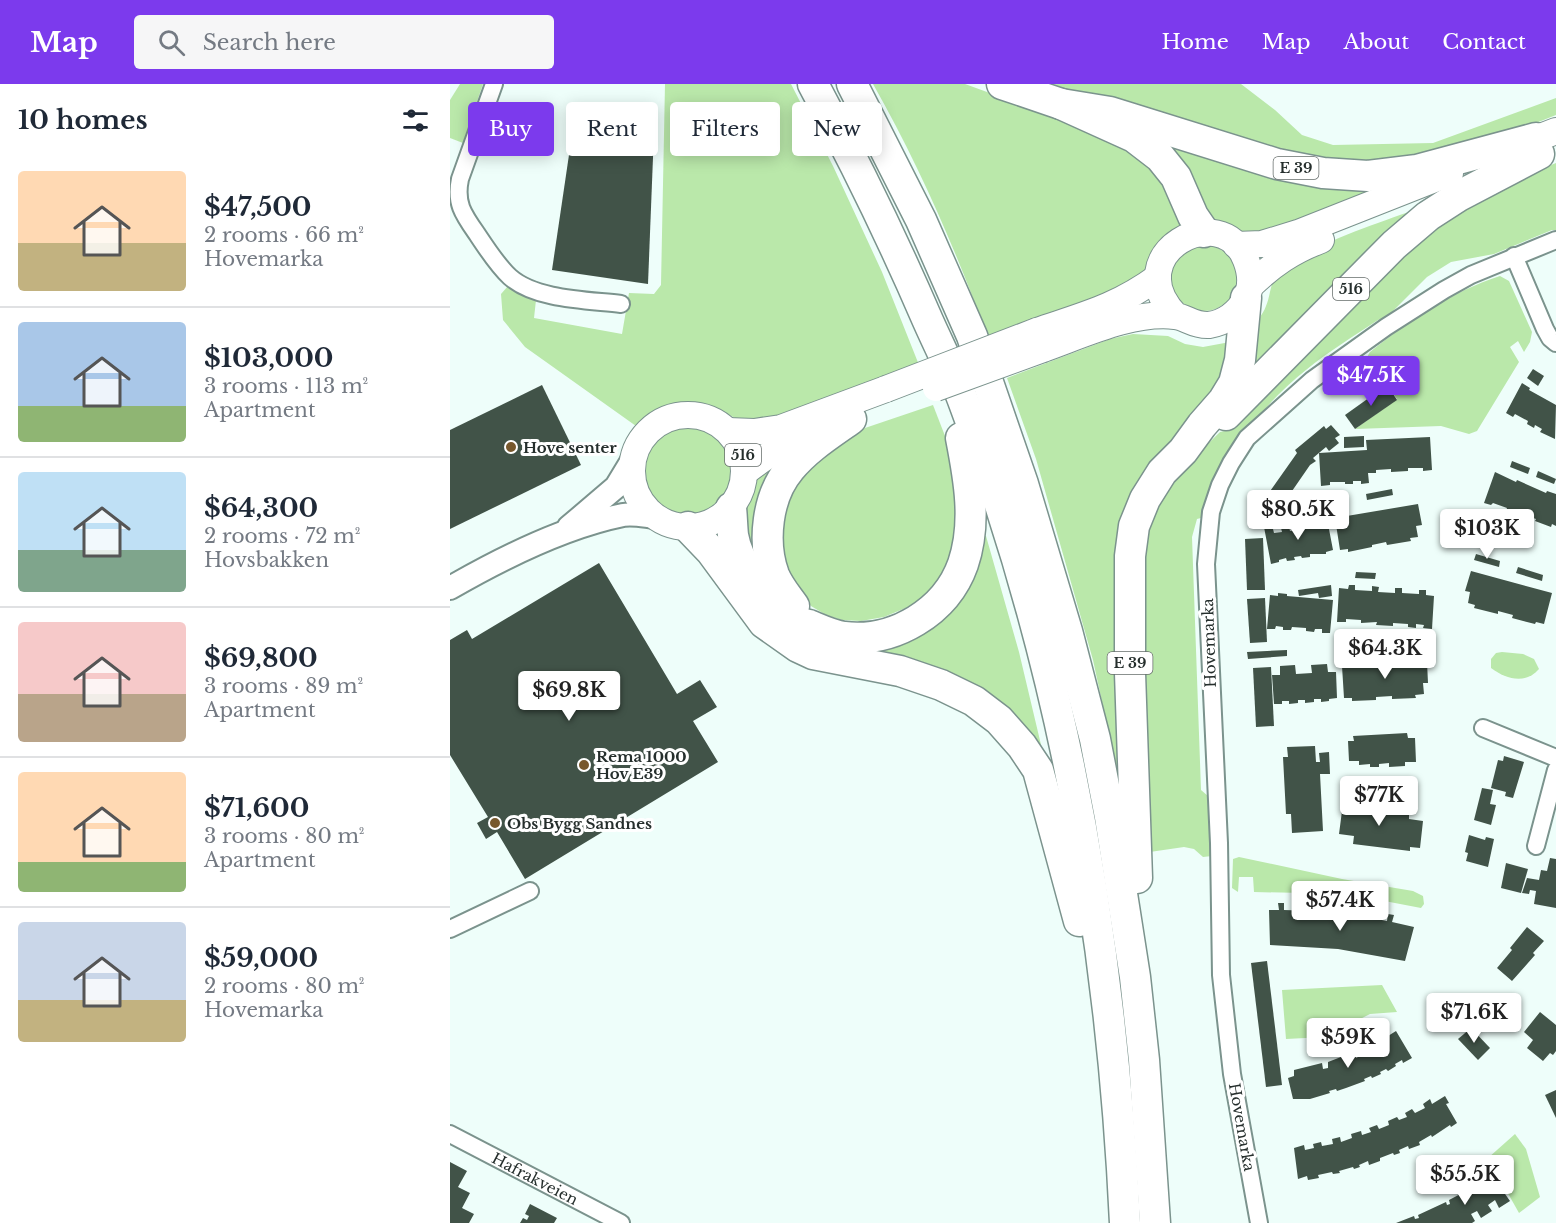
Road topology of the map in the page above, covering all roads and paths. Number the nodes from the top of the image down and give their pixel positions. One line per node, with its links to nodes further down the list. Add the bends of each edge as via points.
1 (494, 84): 13 (street, via 457,192 464,215 500,267 527,288 550,295)
2 (813, 84): 14 (highway, E 39, via 889,232)
3 (852, 84): 28 (highway, E 39, via 921,220 972,336 1023,484)
4 (1002, 84): 5 (highway, E 39)
5 (1060, 104): 6 (highway, E 39, via 1110,112 1277,164 1323,173 1368,176 1417,170); 7 (highway, E 39, via 1134,137 1160,157 1176,177)
6 (1547, 143): 9 (main road, via 1298,233 1262,244); 12 (main road, 516, via 1303,247 1270,266); 21 (highway, 516, via 1428,216 1394,245 1205,436)
7 (1204, 232): 9 (main road); 11 (main road, via 1187,236 1172,246 1162,260)
8 (1556, 240): 10 (street, Hovemarka)
9 (1236, 245): 12 (main road, via 1250,271)
10 (1514, 256): 17 (street, via 1545,329); 43 (street, Hovemarka, via 1444,290 1312,380 1248,438 1220,485 1211,512 1206,564 1221,975 1232,1074)
11 (1158, 277): 15 (main road, via 1166,305); 16 (main road, 516, via 1135,294)
12 (1248, 292): 15 (main road, 516, via 1239,309 1225,320 1209,325 1192,323); 21 (highway, E 39, via 1234,384)
13 (621, 304)
14 (925, 314): 28 (highway, E 39); 30 (highway, E 39, via 961,439 971,491 963,563 942,600 917,621 900,629 845,637)
15 (1176, 315): 16 (main road, 516, via 1142,318)
16 (1040, 340): 18 (main road, 516, bridge)
17 (1556, 343)
18 (888, 397): 19 (main road, 516); 20 (main road, 516, via 781,428)
19 (851, 419): 23 (main road, 516, via 788,442); 30 (highway, via 789,469 770,513 768,546 775,576)
20 (728, 431): 22 (main road, 516, via 698,415 672,417 650,429); 23 (main road, 516, via 738,443)
21 (1183, 452): 38 (highway, E 39, via 1162,472 1145,499 1134,526 1130,556 1135,858 1149,976)
22 (633, 459): 25 (main road, via 634,486 643,505); 27 (main road, via 616,487)
23 (745, 472): 24 (main road, 516, via 741,491)
24 (731, 508): 26 (main road, via 718,519); 30 (highway, E 39, via 737,548 757,586 787,618)
25 (655, 516): 26 (main road); 27 (main road, via 625,514)
26 (687, 527): 37 (highway, E 39, via 711,551 764,623 779,636 813,654 900,671 942,685 974,701 999,720 1022,746 1038,770)
27 (561, 533): 29 (main road)
28 (1029, 550): 37 (highway, E 39, via 1039,639 1076,801); 38 (highway, E 39, via 1068,632 1095,739 1135,977)
29 (450, 588)
30 (809, 625)
31 (1483, 728): 32 (street)
32 (1556, 758)
33 (1556, 770): 34 (street)
34 (1536, 846)
35 (530, 891): 36 (street)
36 (450, 929)
37 (1113, 1046): 41 (highway, E 39)
38 (1144, 1060): 42 (highway, E 39)
39 (450, 1134): 40 (street, Hafrakveien)
40 (621, 1223)
41 (1125, 1223)
42 (1155, 1223)
43 (1259, 1223)

